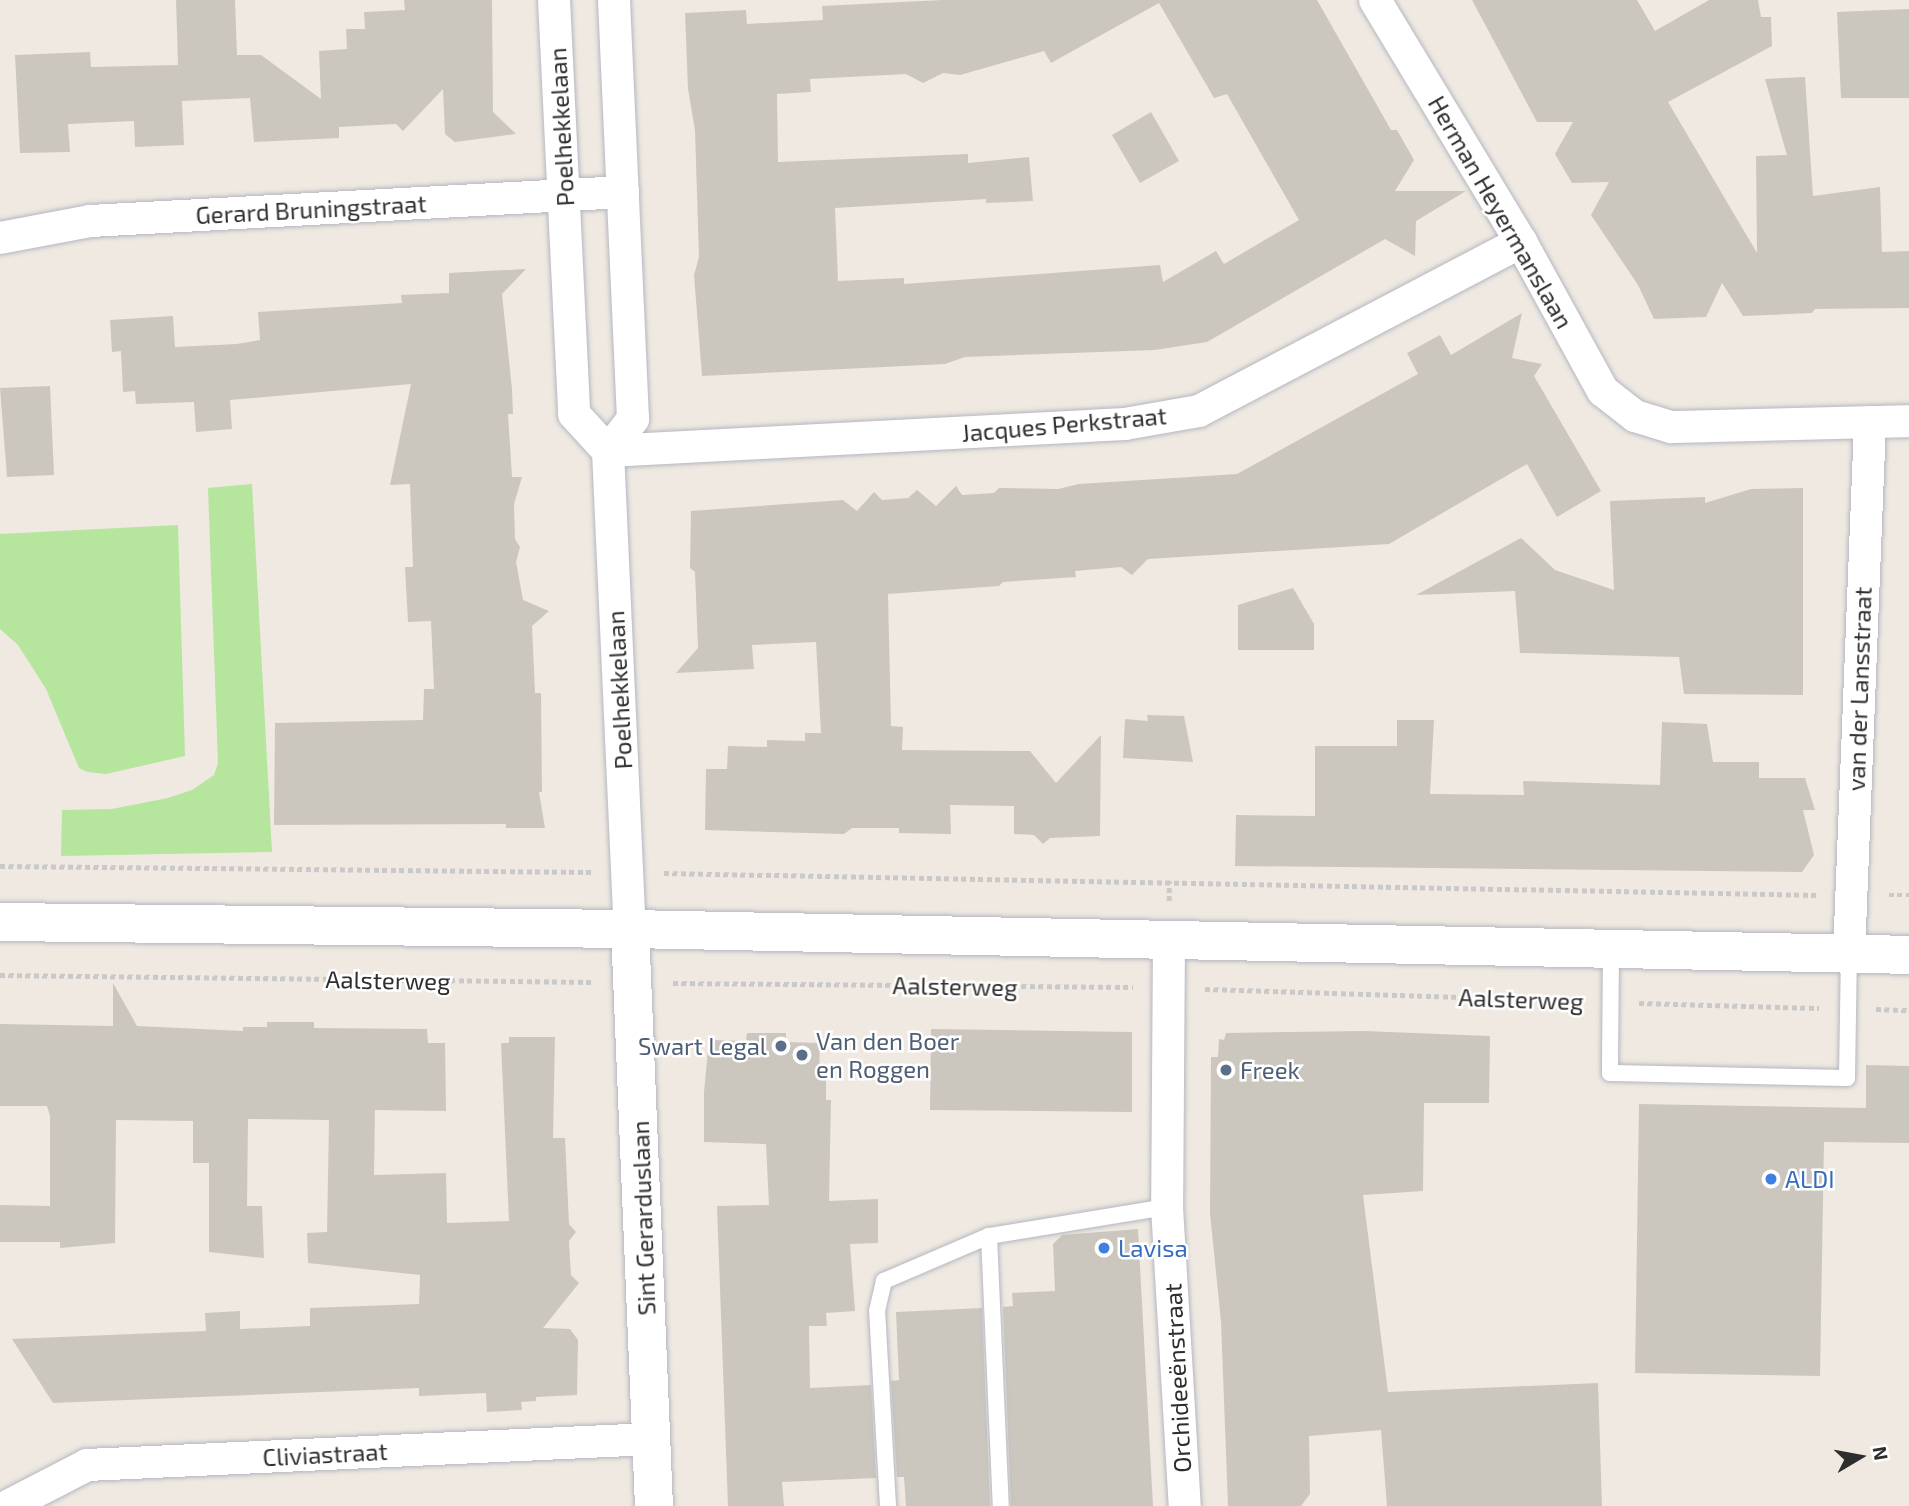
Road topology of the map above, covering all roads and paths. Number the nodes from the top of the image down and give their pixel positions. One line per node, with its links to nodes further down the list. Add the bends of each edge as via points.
1 (554, 0): 5 (street, Poelhekkelaan)
2 (614, 0): 4 (street)
3 (1375, 0): 7 (street, Herman Heyermanslaan)
4 (623, 192): 5 (street, Gerard Bruningstraat); 10 (street, via 633,419)
5 (564, 194): 6 (street, Gerard Bruningstraat, via 90,221); 10 (street, Poelhekkelaan, via 574,414)
6 (0, 238)
7 (1521, 242): 9 (street, Herman Heyermanslaan, via 1603,391 1635,416 1671,427); 10 (street, Jacques Perkstraat, via 1199,411 1125,424)
8 (1909, 421): 9 (street)
9 (1870, 422): 13 (street, van der Lansstraat)
10 (608, 451): 12 (street, Poelhekkelaan)
11 (0, 866): 12 (path)
12 (628, 873): 13 (path); 16 (street, Poelhekkelaan)
13 (1850, 895): 14 (path); 19 (street, van der Lansstraat)
14 (1909, 895)
15 (0, 922): 16 (main road, Aalsterweg)
16 (630, 929): 17 (main road, Aalsterweg); 22 (main road, Sint Gerarduslaan)
17 (1169, 939): 18 (main road, Aalsterweg); 23 (street, Orchideeënstraat)
18 (1611, 950): 19 (main road, Aalsterweg); 24 (lane)
19 (1849, 955): 20 (main road, Aalsterweg); 25 (lane)
20 (1909, 955)
21 (0, 975): 22 (path, Aalsterweg)
22 (633, 983): 23 (path, Aalsterweg); 29 (main road, Sint Gerarduslaan)
23 (1170, 988): 24 (path, Aalsterweg); 27 (street, Orchideeënstraat)
24 (1610, 1002): 25 (path, Aalsterweg); 25 (lane, via 1610,1073 1847,1078)
25 (1848, 1009): 26 (path, Aalsterweg)
26 (1909, 1010)
27 (1167, 1207): 28 (lane); 34 (street, Orchideeënstraat)
28 (989, 1236): 32 (lane, via 884,1281 877,1311); 33 (lane)
29 (652, 1439): 30 (street, Cliviastraat, via 87,1465); 31 (main road, Sint Gerarduslaan)
30 (8, 1506)
31 (654, 1506)
32 (888, 1506)
33 (1001, 1506)
34 (1185, 1506)

